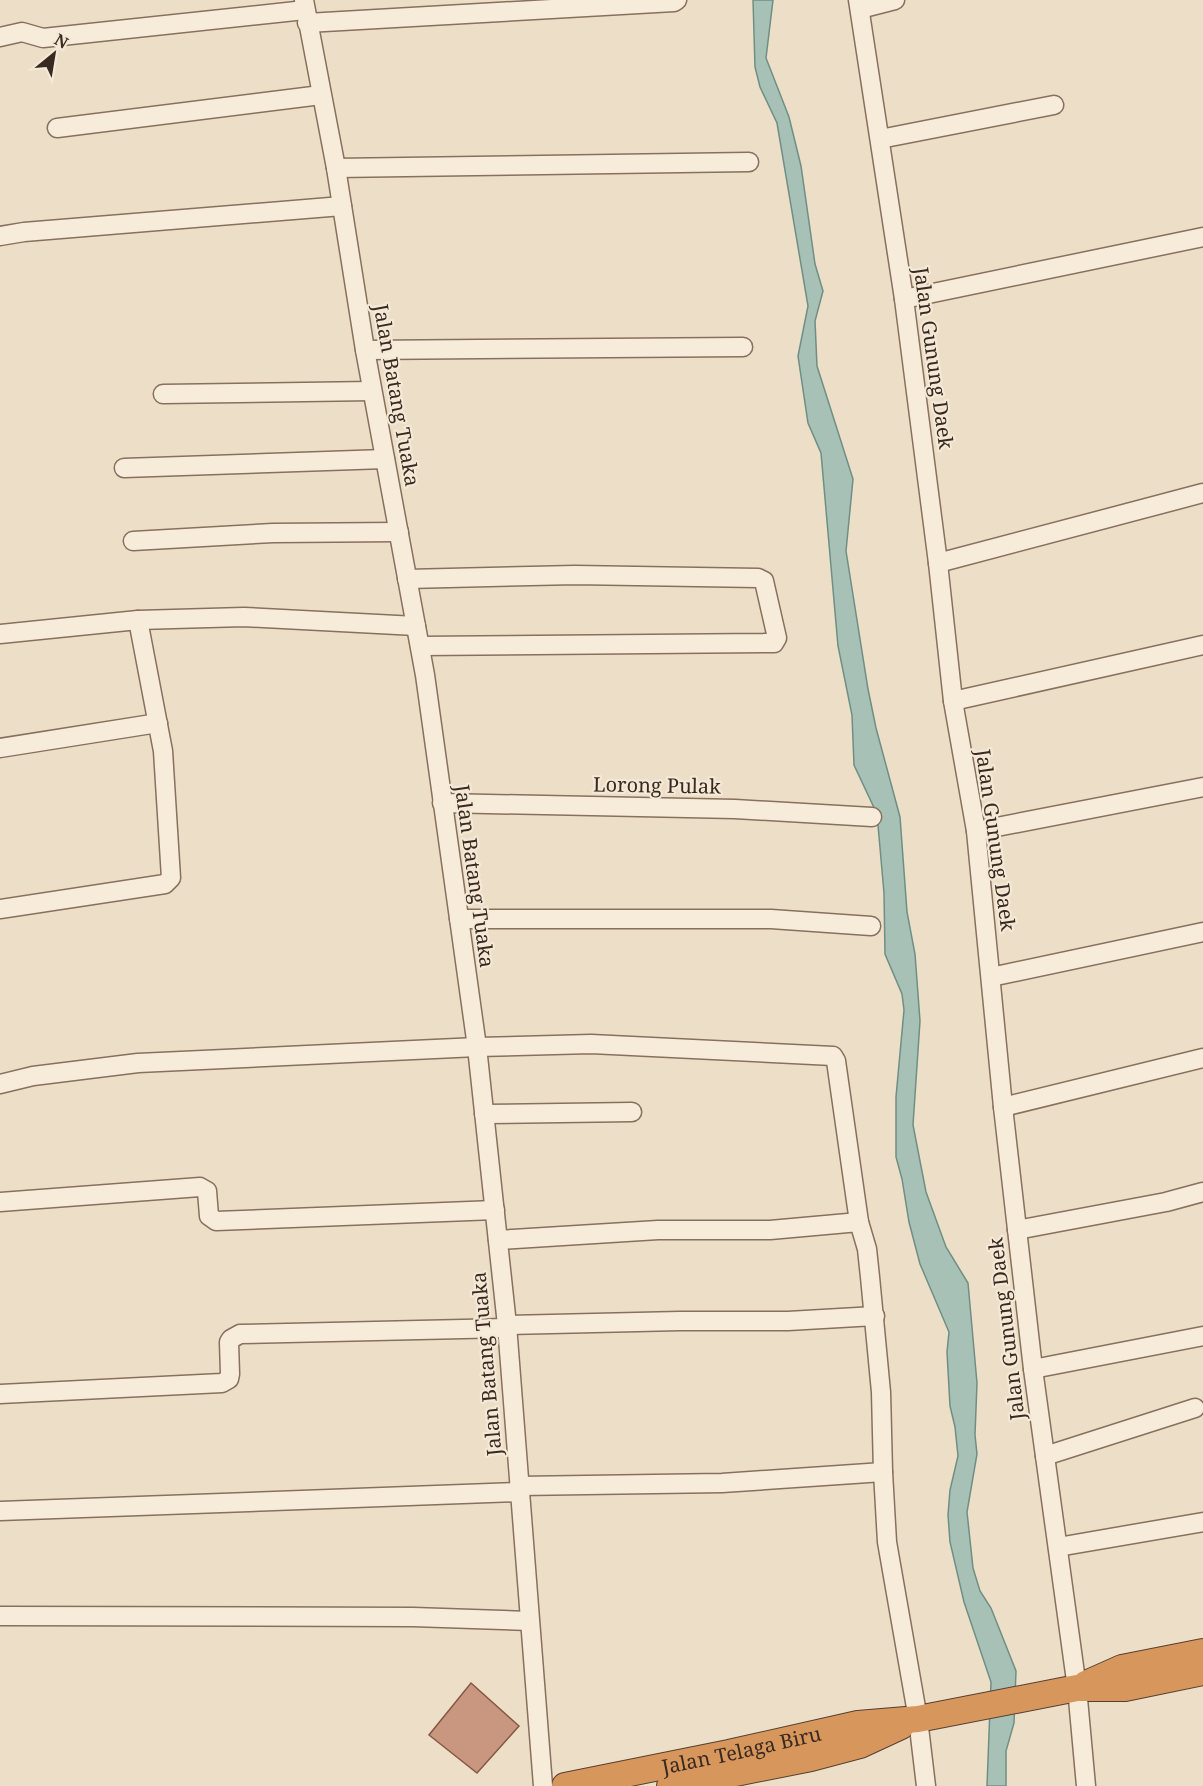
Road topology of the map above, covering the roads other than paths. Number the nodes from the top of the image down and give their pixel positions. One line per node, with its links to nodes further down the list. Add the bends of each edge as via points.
1 (677, 0): 4 (street)
2 (895, 0): 3 (street)
3 (859, 4): 9 (street, Jalan Gunung Daek)
4 (305, 11): 5 (street, via 43,38 27,32); 6 (street, Jalan Batang Tuaka)
5 (0, 37)
6 (321, 95): 8 (street); 11 (street, Jalan Batang Tuaka)
7 (1054, 105): 9 (street)
8 (57, 128)
9 (880, 139): 15 (street, Jalan Gunung Daek)
10 (749, 162): 11 (street)
11 (336, 168): 12 (street, Jalan Batang Tuaka)
12 (342, 206): 13 (street); 17 (street, Jalan Batang Tuaka)
13 (0, 236)
14 (1203, 237): 15 (street)
15 (904, 299): 25 (street, Jalan Gunung Daek)
16 (743, 347): 17 (street)
17 (365, 350): 18 (street, Jalan Batang Tuaka)
18 (372, 391): 19 (street); 20 (street, Jalan Batang Tuaka)
19 (163, 394)
20 (385, 459): 21 (street); 23 (street, Jalan Batang Tuaka)
21 (124, 468)
22 (1203, 493): 25 (street)
23 (399, 532): 24 (street, via 273,533); 26 (street, Jalan Batang Tuaka)
24 (133, 541)
25 (939, 563): 32 (street, Jalan Gunung Daek)
26 (407, 579): 28 (street, Jalan Batang Tuaka); 31 (street, via 575,575 758,578 764,581 777,638 774,644)
27 (138, 620): 28 (street, via 244,617); 29 (street); 33 (street)
28 (416, 626): 31 (street, Jalan Batang Tuaka)
29 (0, 634)
30 (1203, 645): 32 (street)
31 (420, 646): 36 (street, Jalan Batang Tuaka)
32 (953, 701): 38 (street, Jalan Gunung Daek)
33 (158, 723): 34 (street); 39 (street, via 172,873 168,882)
34 (0, 748)
35 (1203, 787): 38 (street)
36 (442, 803): 37 (street, Lorong Pulak, via 735,809); 40 (street, Jalan Batang Tuaka)
37 (872, 817)
38 (976, 831): 43 (street, Jalan Gunung Daek)
39 (0, 909)
40 (459, 919): 41 (street, via 771,919); 44 (street, Jalan Batang Tuaka)
41 (871, 926)
42 (1203, 932): 43 (street)
43 (991, 977): 47 (street, Jalan Gunung Daek)
44 (477, 1047): 46 (street, via 138,1063); 49 (street, Jalan Batang Tuaka); 53 (street, via 591,1044 833,1056)
45 (1203, 1058): 47 (street)
46 (0, 1084)
47 (1003, 1107): 54 (street, Jalan Gunung Daek)
48 (632, 1112): 49 (street)
49 (484, 1114): 52 (street, Jalan Batang Tuaka)
50 (1203, 1192): 54 (street)
51 (0, 1202): 52 (street, via 200,1187 207,1191 209,1216 216,1221)
52 (495, 1210): 55 (street, Jalan Batang Tuaka)
53 (859, 1222): 55 (street, via 770,1230 658,1230); 56 (street, via 867,1249)
54 (1017, 1230): 59 (street, Jalan Gunung Daek)
55 (498, 1240): 57 (street, Jalan Batang Tuaka)
56 (874, 1316): 57 (street); 63 (street)
57 (507, 1326): 60 (street, via 240,1335 229,1342 230,1374 222,1383); 64 (street, Jalan Batang Tuaka)
58 (1203, 1335): 59 (street)
59 (1033, 1369): 62 (street, Jalan Gunung Daek)
60 (0, 1395)
61 (1195, 1408): 62 (street)
62 (1045, 1455): 67 (street, Jalan Gunung Daek)
63 (883, 1472): 64 (street, via 723,1483); 74 (street, via 887,1542)
64 (519, 1489): 65 (street); 69 (street, Jalan Batang Tuaka)
65 (0, 1511)
66 (1203, 1522): 67 (street)
67 (1058, 1547): 73 (street, Jalan Gunung Daek)
68 (0, 1616): 69 (street)
69 (529, 1621): 76 (street, Jalan Batang Tuaka)
70 (1203, 1652): 72 (highway, Jalan Telaga Biru)
71 (1203, 1672): 72 (highway, Jalan Telaga Biru)
72 (1124, 1678): 73 (highway, Jalan Telaga Biru)
73 (1077, 1688): 74 (highway, Jalan Telaga Biru); 80 (street, Jalan Gunung Daek)
74 (918, 1719): 75 (highway, Jalan Telaga Biru); 79 (street)
75 (859, 1734): 77 (highway, Jalan Telaga Biru, via 729,1753); 78 (highway, Jalan Telaga Biru, via 811,1758)
76 (543, 1786)
77 (565, 1786)
78 (670, 1786)
79 (926, 1786)
80 (1086, 1786)

